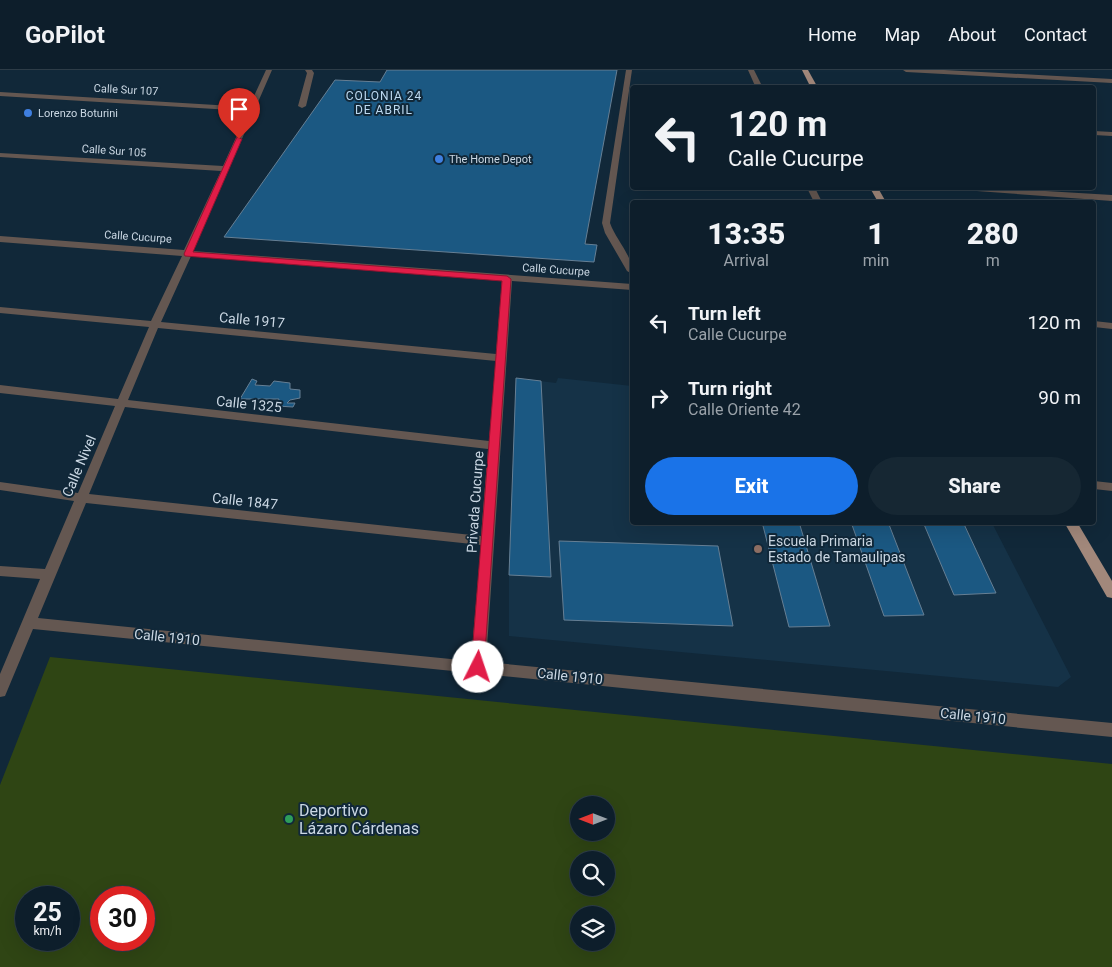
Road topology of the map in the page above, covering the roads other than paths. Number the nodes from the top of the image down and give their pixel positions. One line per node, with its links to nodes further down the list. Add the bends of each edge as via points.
1 (269, 70): 12 (street, Calle Nivel)
2 (308, 70): 11 (street, via 311,73)
3 (629, 70): 21 (street, via 606,223)
4 (751, 70): 8 (street)
5 (805, 70): 9 (main road)
6 (906, 70): 7 (street)
7 (1112, 81)
8 (758, 85)
9 (813, 85)
10 (0, 94): 12 (street, Calle Sur 107)
11 (302, 106)
12 (252, 108): 16 (street, Calle Nivel)
13 (1096, 133): 14 (street)
14 (1112, 134)
15 (0, 155): 16 (street, Calle Sur 105)
16 (226, 169): 20 (street, Calle Nivel)
17 (993, 190): 18 (street)
18 (1112, 198)
19 (0, 240): 20 (street, Calle Cucurpe)
20 (188, 254): 22 (street, Calle Cucurpe); 25 (street, Calle Nivel)
21 (630, 268)
22 (507, 279): 23 (street, Calle Cucurpe); 28 (street, Privada Cucurpe)
23 (630, 287)
24 (0, 310): 25 (street, Calle 1917)
25 (155, 324): 28 (street, Calle 1917); 30 (street, Calle Nivel)
26 (1096, 324): 27 (street)
27 (1112, 326)
28 (501, 358): 31 (street, Privada Cucurpe)
29 (0, 389): 30 (street, Calle 1325)
30 (121, 404): 31 (street, Calle 1325); 35 (street, Calle Nivel)
31 (494, 446): 37 (street, Privada Cucurpe)
32 (1096, 485): 34 (street)
33 (0, 486): 35 (street, Calle 1847)
34 (1112, 486)
35 (82, 498): 37 (street, Calle 1847); 39 (street, Calle Nivel)
36 (1072, 525): 40 (main road)
37 (487, 541): 42 (street, Privada Cucurpe)
38 (0, 572): 39 (street)
39 (49, 576): 41 (street, Calle Nivel)
40 (1112, 593)
41 (29, 623): 42 (street, Calle 1910); 43 (street, Calle Nivel)
42 (478, 667): 44 (street, Calle 1910)
43 (0, 692)
44 (1112, 730)

